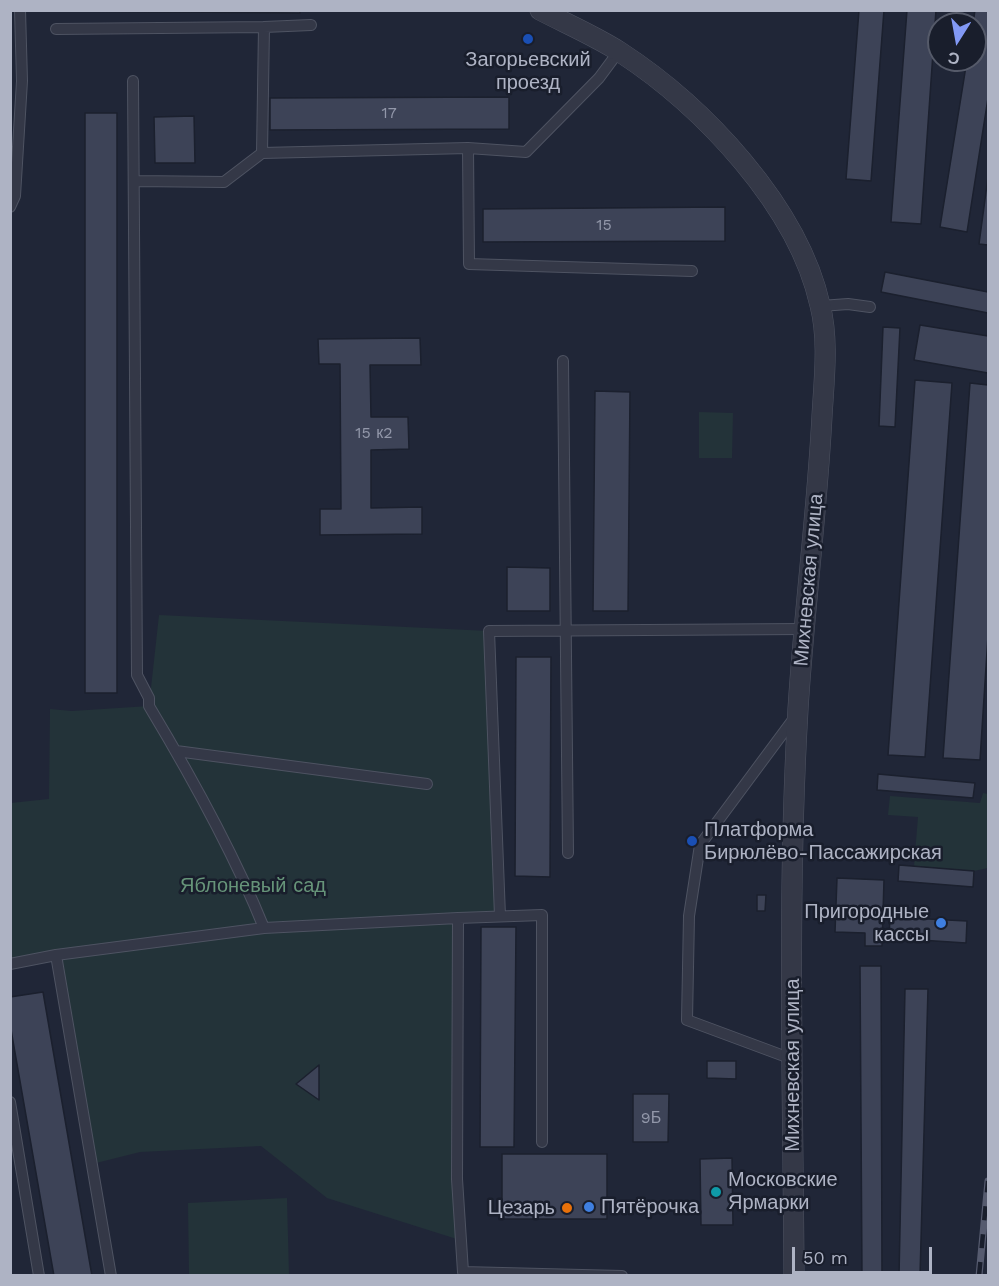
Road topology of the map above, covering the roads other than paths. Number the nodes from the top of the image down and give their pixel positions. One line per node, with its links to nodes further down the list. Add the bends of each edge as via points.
1 (20, 10): 11 (lane, via 22,81 15,196)
2 (540, 10): 6 (street, Михневская улица)
3 (311, 25): 4 (lane)
4 (264, 27): 5 (lane); 9 (lane)
5 (56, 29)
6 (619, 51): 8 (lane, via 599,78 526,152); 13 (street, Михневская улица, via 669,86 718,133 762,185 797,243)
7 (133, 81): 10 (lane)
8 (468, 148): 9 (lane); 12 (lane, via 470,264)
9 (261, 153): 10 (lane, via 224,182)
10 (136, 181): 19 (lane, via 138,675 149,706)
11 (10, 207)
12 (692, 271)
13 (821, 306): 14 (lane); 16 (street, Михневская улица, via 825,356 821,442)
14 (870, 307)
15 (563, 361): 17 (lane)
16 (804, 629): 17 (lane); 18 (street, Михневская улица)
17 (566, 630): 21 (lane); 22 (lane, via 489,631)
18 (798, 712): 27 (street, Михневская улица, via 792,830); 27 (lane, via 700,845 689,916 687,1020)
19 (176, 751): 20 (lane); 24 (lane)
20 (427, 784)
21 (568, 853)
22 (500, 916): 23 (lane); 29 (lane, via 542,915)
23 (458, 918): 24 (lane); 30 (lane, via 458,1179)
24 (264, 928): 25 (lane)
25 (56, 955): 26 (lane); 32 (lane)
26 (10, 964)
27 (792, 1059): 34 (street, Михневская улица)
28 (10, 1102): 31 (lane)
29 (542, 1142)
30 (463, 1274): 33 (lane)
31 (39, 1275)
32 (111, 1275)
33 (622, 1275)
34 (794, 1275)

